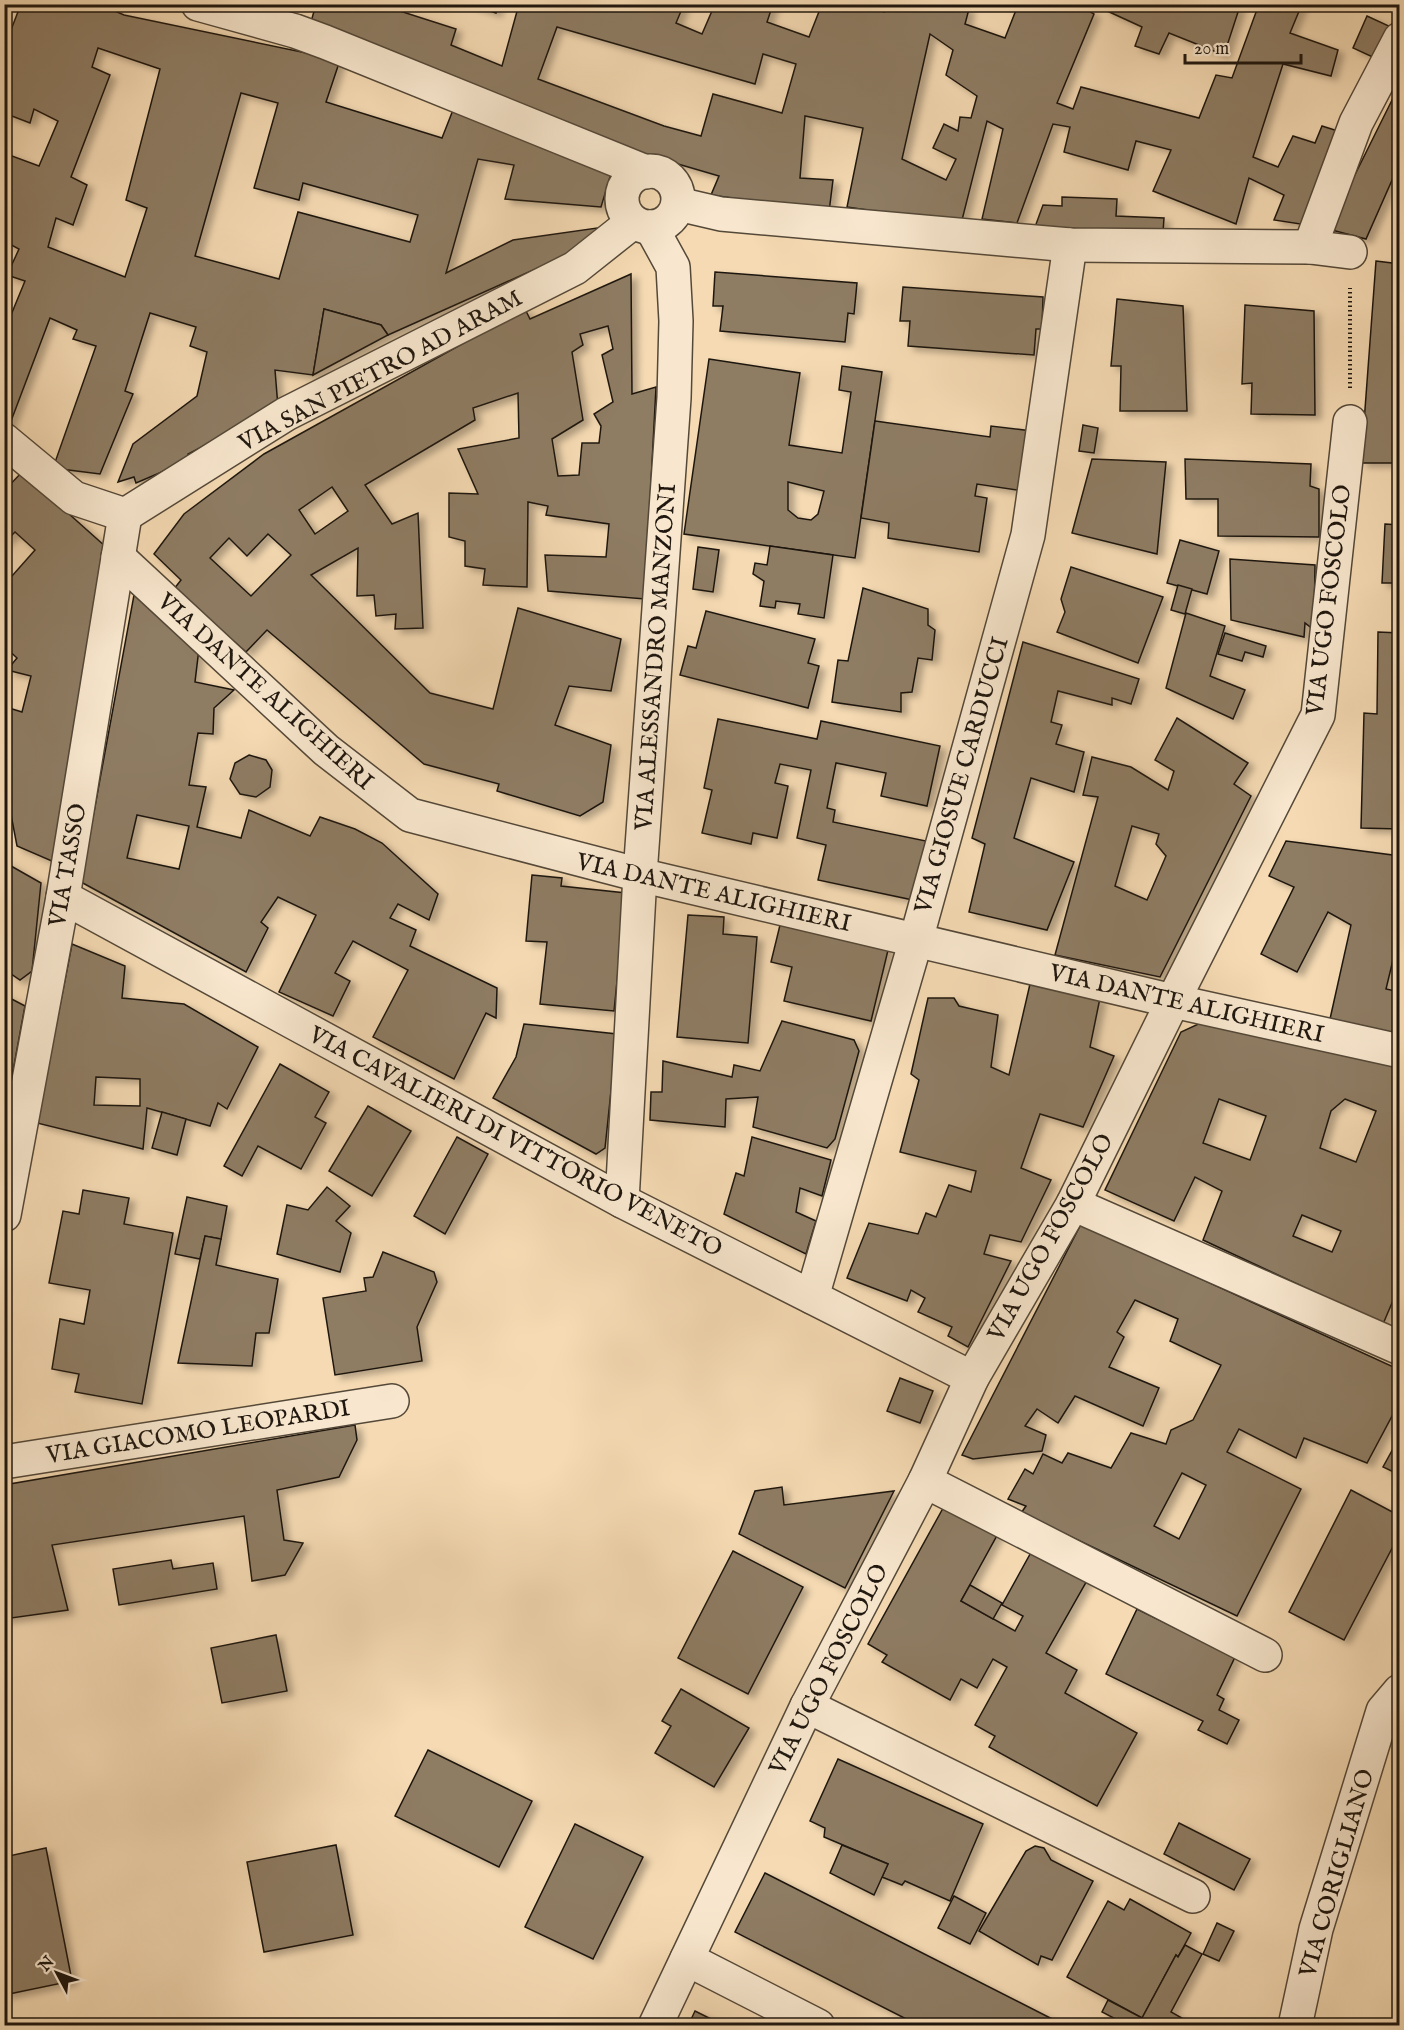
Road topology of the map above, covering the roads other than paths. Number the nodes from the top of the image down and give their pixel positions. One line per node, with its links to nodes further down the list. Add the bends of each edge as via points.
1 (198, 4): 2 (street)
2 (299, 18): 4 (street)
3 (1400, 39): 8 (street, via 1356,123)
4 (646, 172): 5 (street, via 670,180); 6 (street, via 631,180 622,196 623,206)
5 (678, 204): 6 (street, via 675,213 661,225); 7 (street, via 721,214)
6 (642, 225): 12 (street, VIA SAN PIETRO AD ARAM, via 575,268 286,414); 14 (street, VIA ALESSANDRO MANZONI, via 673,267 676,321)
7 (1070, 245): 8 (street); 16 (street, VIA GIOSUE CARDUCCI, via 1028,535)
8 (1310, 247): 9 (street)
9 (1350, 252)
10 (1350, 422): 17 (street, VIA UGO FOSCOLO, via 1318,715)
11 (4, 440): 12 (street, via 74,498)
12 (125, 516): 13 (street, VIA TASSO)
13 (117, 557): 14 (street, VIA DANTE ALIGHIERI, via 326,750 410,815); 15 (street, VIA TASSO)
14 (640, 875): 16 (street, VIA DANTE ALIGHIERI); 19 (street, VIA ALESSANDRO MANZONI)
15 (63, 897): 19 (street, VIA CAVALIERI DI VITTORIO VENETO); 21 (street, VIA TASSO)
16 (916, 940): 17 (street, VIA DANTE ALIGHIERI); 22 (street, VIA GIOSUE CARDUCCI)
17 (1173, 1000): 18 (street, VIA DANTE ALIGHIERI); 20 (street, VIA UGO FOSCOLO)
18 (1400, 1051)
19 (622, 1201): 22 (street, VIA CAVALIERI DI VITTORIO VENETO)
20 (1073, 1204): 23 (street); 24 (street, VIA UGO FOSCOLO)
21 (4, 1215)
22 (812, 1297): 24 (street, VIA CAVALIERI DI VITTORIO VENETO)
23 (1400, 1348)
24 (972, 1378): 27 (street, VIA UGO FOSCOLO)
25 (392, 1401): 26 (street, VIA GIACOMO LEOPARDI)
26 (4, 1462)
27 (925, 1481): 28 (street); 30 (street, VIA UGO FOSCOLO)
28 (1265, 1655)
29 (1400, 1690): 35 (street, VIA CORIGLIANO, via 1383,1711 1379,1723 1316,1929)
30 (807, 1706): 31 (street); 32 (street, VIA UGO FOSCOLO)
31 (1193, 1896)
32 (687, 1959): 33 (street, VIA UGO FOSCOLO); 34 (street)
33 (656, 2025)
34 (818, 2025)
35 (1295, 2025)

